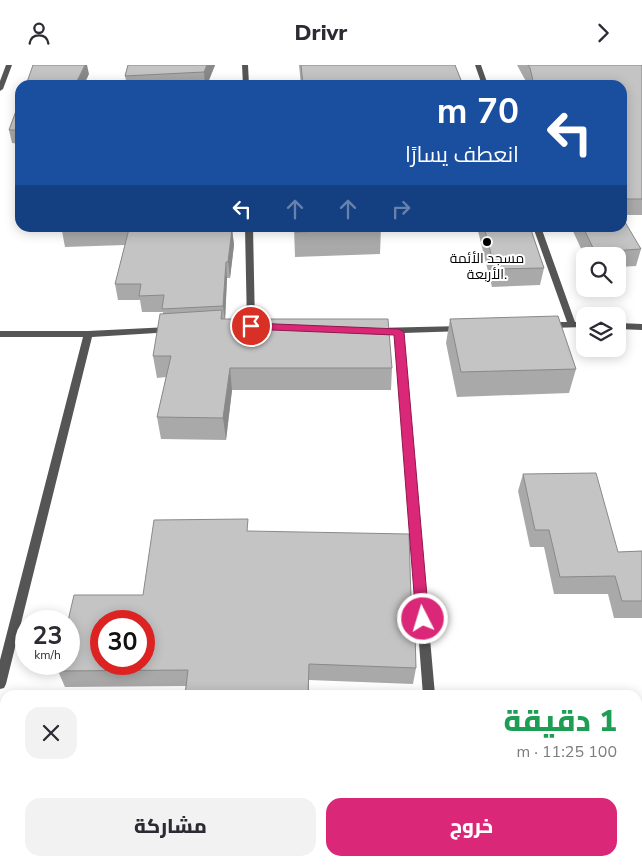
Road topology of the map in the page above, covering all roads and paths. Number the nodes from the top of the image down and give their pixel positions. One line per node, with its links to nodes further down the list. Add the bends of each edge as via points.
1 (9, 65): 6 (street)
2 (245, 65): 4 (street)
3 (478, 65): 5 (street)
4 (246, 80)
5 (483, 80)
6 (0, 89)
7 (249, 232): 13 (street, via 247,327)
8 (539, 232): 9 (street)
9 (572, 324): 10 (street); 11 (street)
10 (576, 324)
11 (544, 325)
12 (626, 326): 14 (street)
13 (261, 327)
14 (642, 327)
15 (476, 328): 18 (street)
16 (174, 330): 20 (street)
17 (369, 331): 18 (street)
18 (399, 332): 22 (street)
19 (0, 334): 20 (street)
20 (88, 334): 21 (street)
21 (0, 684)
22 (429, 690)

